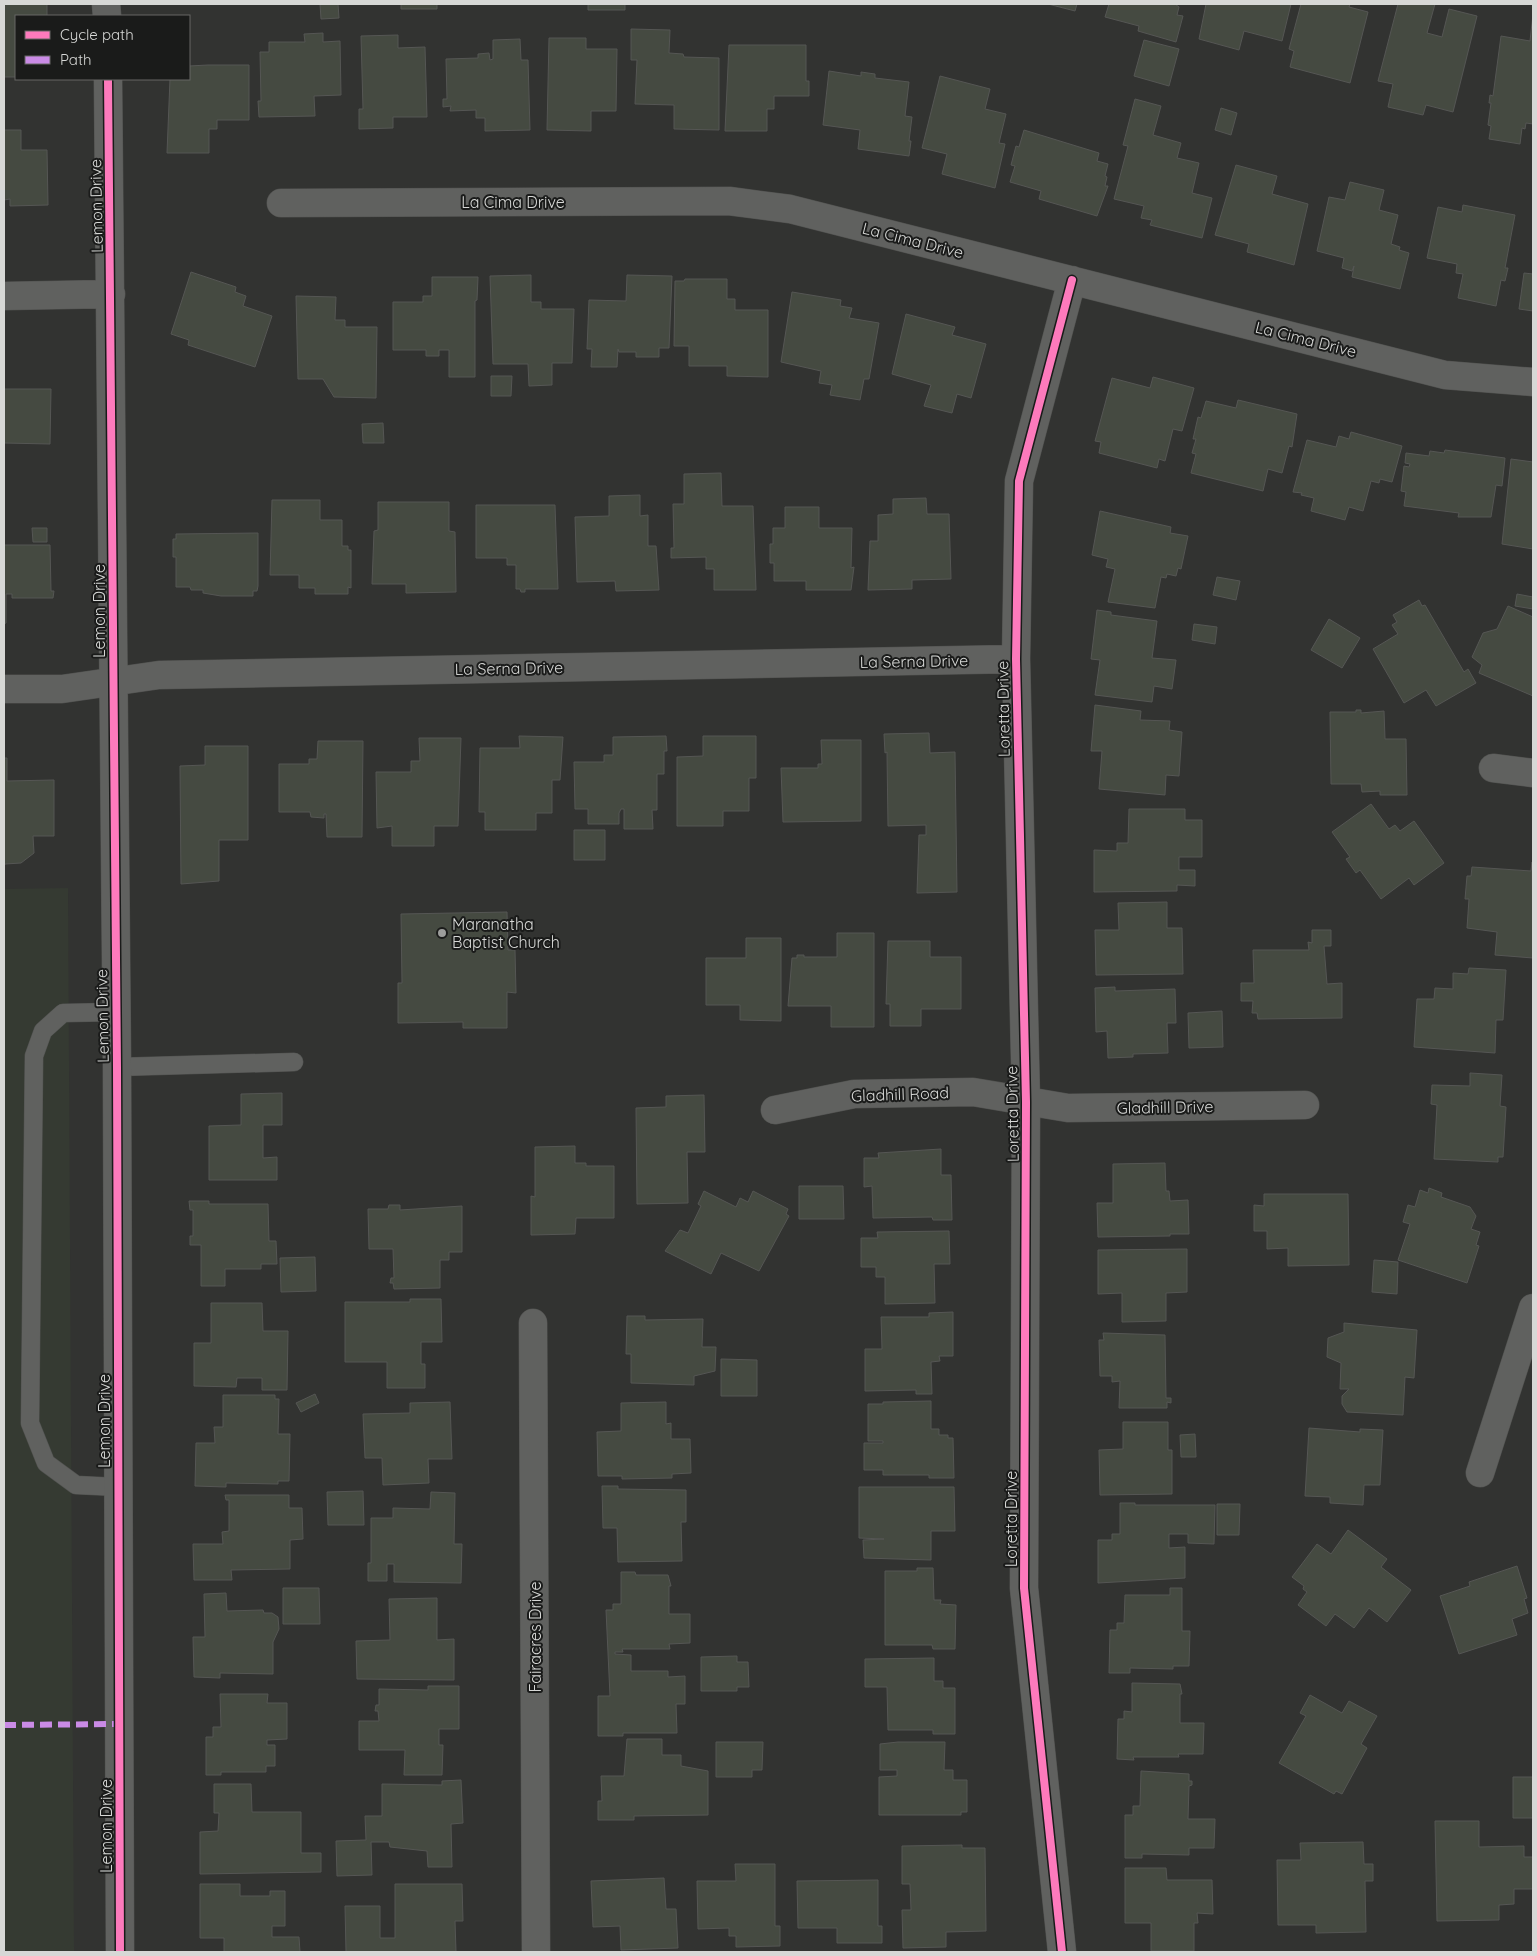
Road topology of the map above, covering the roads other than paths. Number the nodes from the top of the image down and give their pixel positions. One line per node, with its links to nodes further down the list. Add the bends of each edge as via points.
1 (108, 80): 4 (street, Lemon Drive)
2 (281, 203): 3 (street, La Cima Drive, via 729,200 790,209)
3 (1072, 280): 6 (street, La Cima Drive, via 1445,374); 7 (street, Loretta Drive, via 1019,480)
4 (111, 294): 5 (street); 8 (street, Lemon Drive)
5 (4, 296)
6 (1533, 382)
7 (1016, 659): 8 (street, La Serna Drive, via 169,675); 15 (street, Loretta Drive)
8 (113, 681): 9 (street, La Serna Drive, via 62,689); 12 (street, Lemon Drive)
9 (4, 689)
10 (1493, 768): 11 (street)
11 (1533, 773)
12 (114, 1012): 14 (street, Lemon Drive); 21 (lane, via 63,1013 43,1030 34,1056 30,1423 46,1463 68,1480 76,1485)
13 (294, 1062): 14 (lane)
14 (117, 1067): 21 (street, Lemon Drive)
15 (1026, 1102): 16 (street, Gladhill Drive, via 1068,1108); 17 (street, Gladhill Road, via 973,1092 854,1094); 24 (street, Loretta Drive, via 1024,1588)
16 (1305, 1105)
17 (775, 1110)
18 (1533, 1308): 20 (street)
19 (533, 1323): 23 (street, Fairacres Drive)
20 (1480, 1473)
21 (118, 1487): 22 (street, Lemon Drive)
22 (120, 1952)
23 (536, 1952)
24 (1062, 1952)

